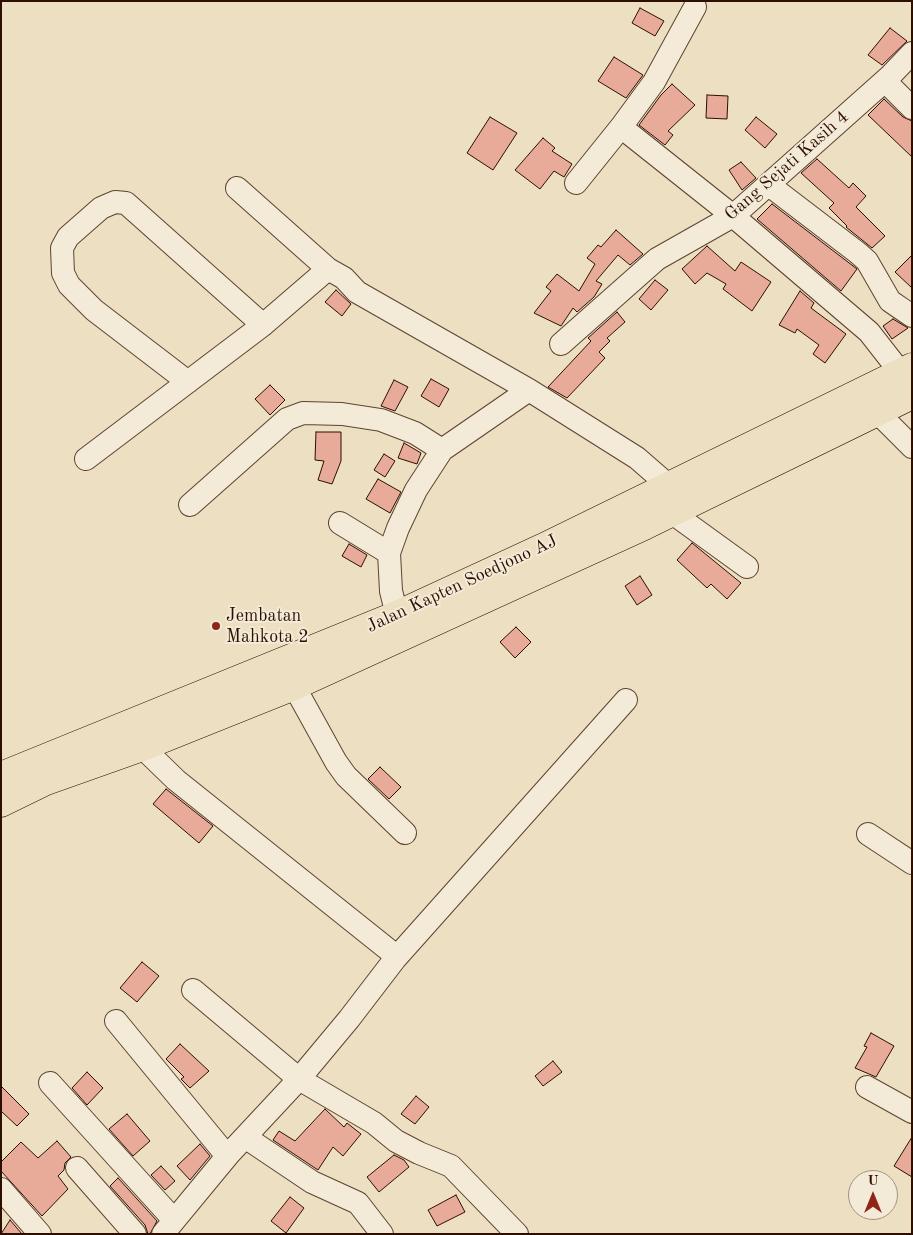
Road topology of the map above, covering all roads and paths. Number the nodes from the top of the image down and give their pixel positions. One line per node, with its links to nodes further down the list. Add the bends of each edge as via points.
1 (695, 7): 5 (street, via 654,82)
2 (912, 53): 3 (street, Gang Sejati Kasih 4)
3 (885, 81): 4 (street); 7 (street, Gang Sejati Kasih 4)
4 (912, 108)
5 (621, 127): 6 (street); 9 (street)
6 (576, 183)
7 (769, 185): 9 (street, Gang Sejati Kasih 4); 11 (street, via 862,257 890,300)
8 (237, 188): 10 (street)
9 (734, 216): 13 (street, Gang Sejati Kasih 4, via 657,259); 14 (street, via 869,332)
10 (328, 269): 12 (street); 16 (street, via 344,278 357,292)
11 (912, 316)
12 (263, 324): 15 (street); 15 (street, via 126,203 115,202 101,208 68,238 62,248 63,273 94,310)
13 (561, 344)
14 (908, 378): 17 (main road, Jalan Kapten Soedjono AJ); 21 (main road, Jalan Kapten Soedjono AJ)
15 (188, 382): 20 (street)
16 (529, 390): 19 (street); 21 (street, via 637,458)
17 (876, 412): 18 (street); 23 (main road, Jalan Kapten Soedjono AJ)
18 (912, 447)
19 (442, 450): 22 (street, via 415,432 381,420 303,413 287,419); 26 (street, via 416,490)
20 (86, 459)
21 (668, 485): 24 (main road, Jalan Kapten Soedjono AJ)
22 (190, 505)
23 (671, 512): 24 (main road, Jalan Kapten Soedjono AJ); 27 (street)
24 (638, 514): 28 (main road, Jalan Kapten Soedjono AJ, via 542,548); 29 (main road, Jalan Kapten Soedjono AJ)
25 (340, 523): 26 (street)
26 (389, 553): 28 (street, via 391,591)
27 (747, 567)
28 (397, 615): 32 (main road, Jalan Kapten Soedjono AJ)
29 (294, 686): 31 (main road, Jalan Kapten Soedjono AJ); 34 (street, via 346,776)
30 (626, 700): 37 (street)
31 (142, 747): 33 (main road, Jalan Kapten Soedjono AJ, via 46,781); 37 (street, via 176,780 390,951)
32 (1, 776)
33 (1, 803)
34 (405, 833)
35 (868, 834): 36 (street)
36 (912, 863)
37 (395, 959): 40 (street)
38 (193, 990): 40 (street)
39 (116, 1021): 45 (street)
40 (299, 1079): 44 (street); 52 (street, via 374,1122 404,1145 451,1166)
41 (50, 1083): 48 (street)
42 (867, 1087): 43 (street)
43 (912, 1112)
44 (245, 1137): 45 (street); 51 (street, via 312,1182 358,1203)
45 (227, 1156): 48 (street)
46 (77, 1168): 50 (street)
47 (1, 1189): 49 (street)
48 (168, 1227)
49 (40, 1234)
50 (135, 1234)
51 (382, 1234)
52 (517, 1234)

